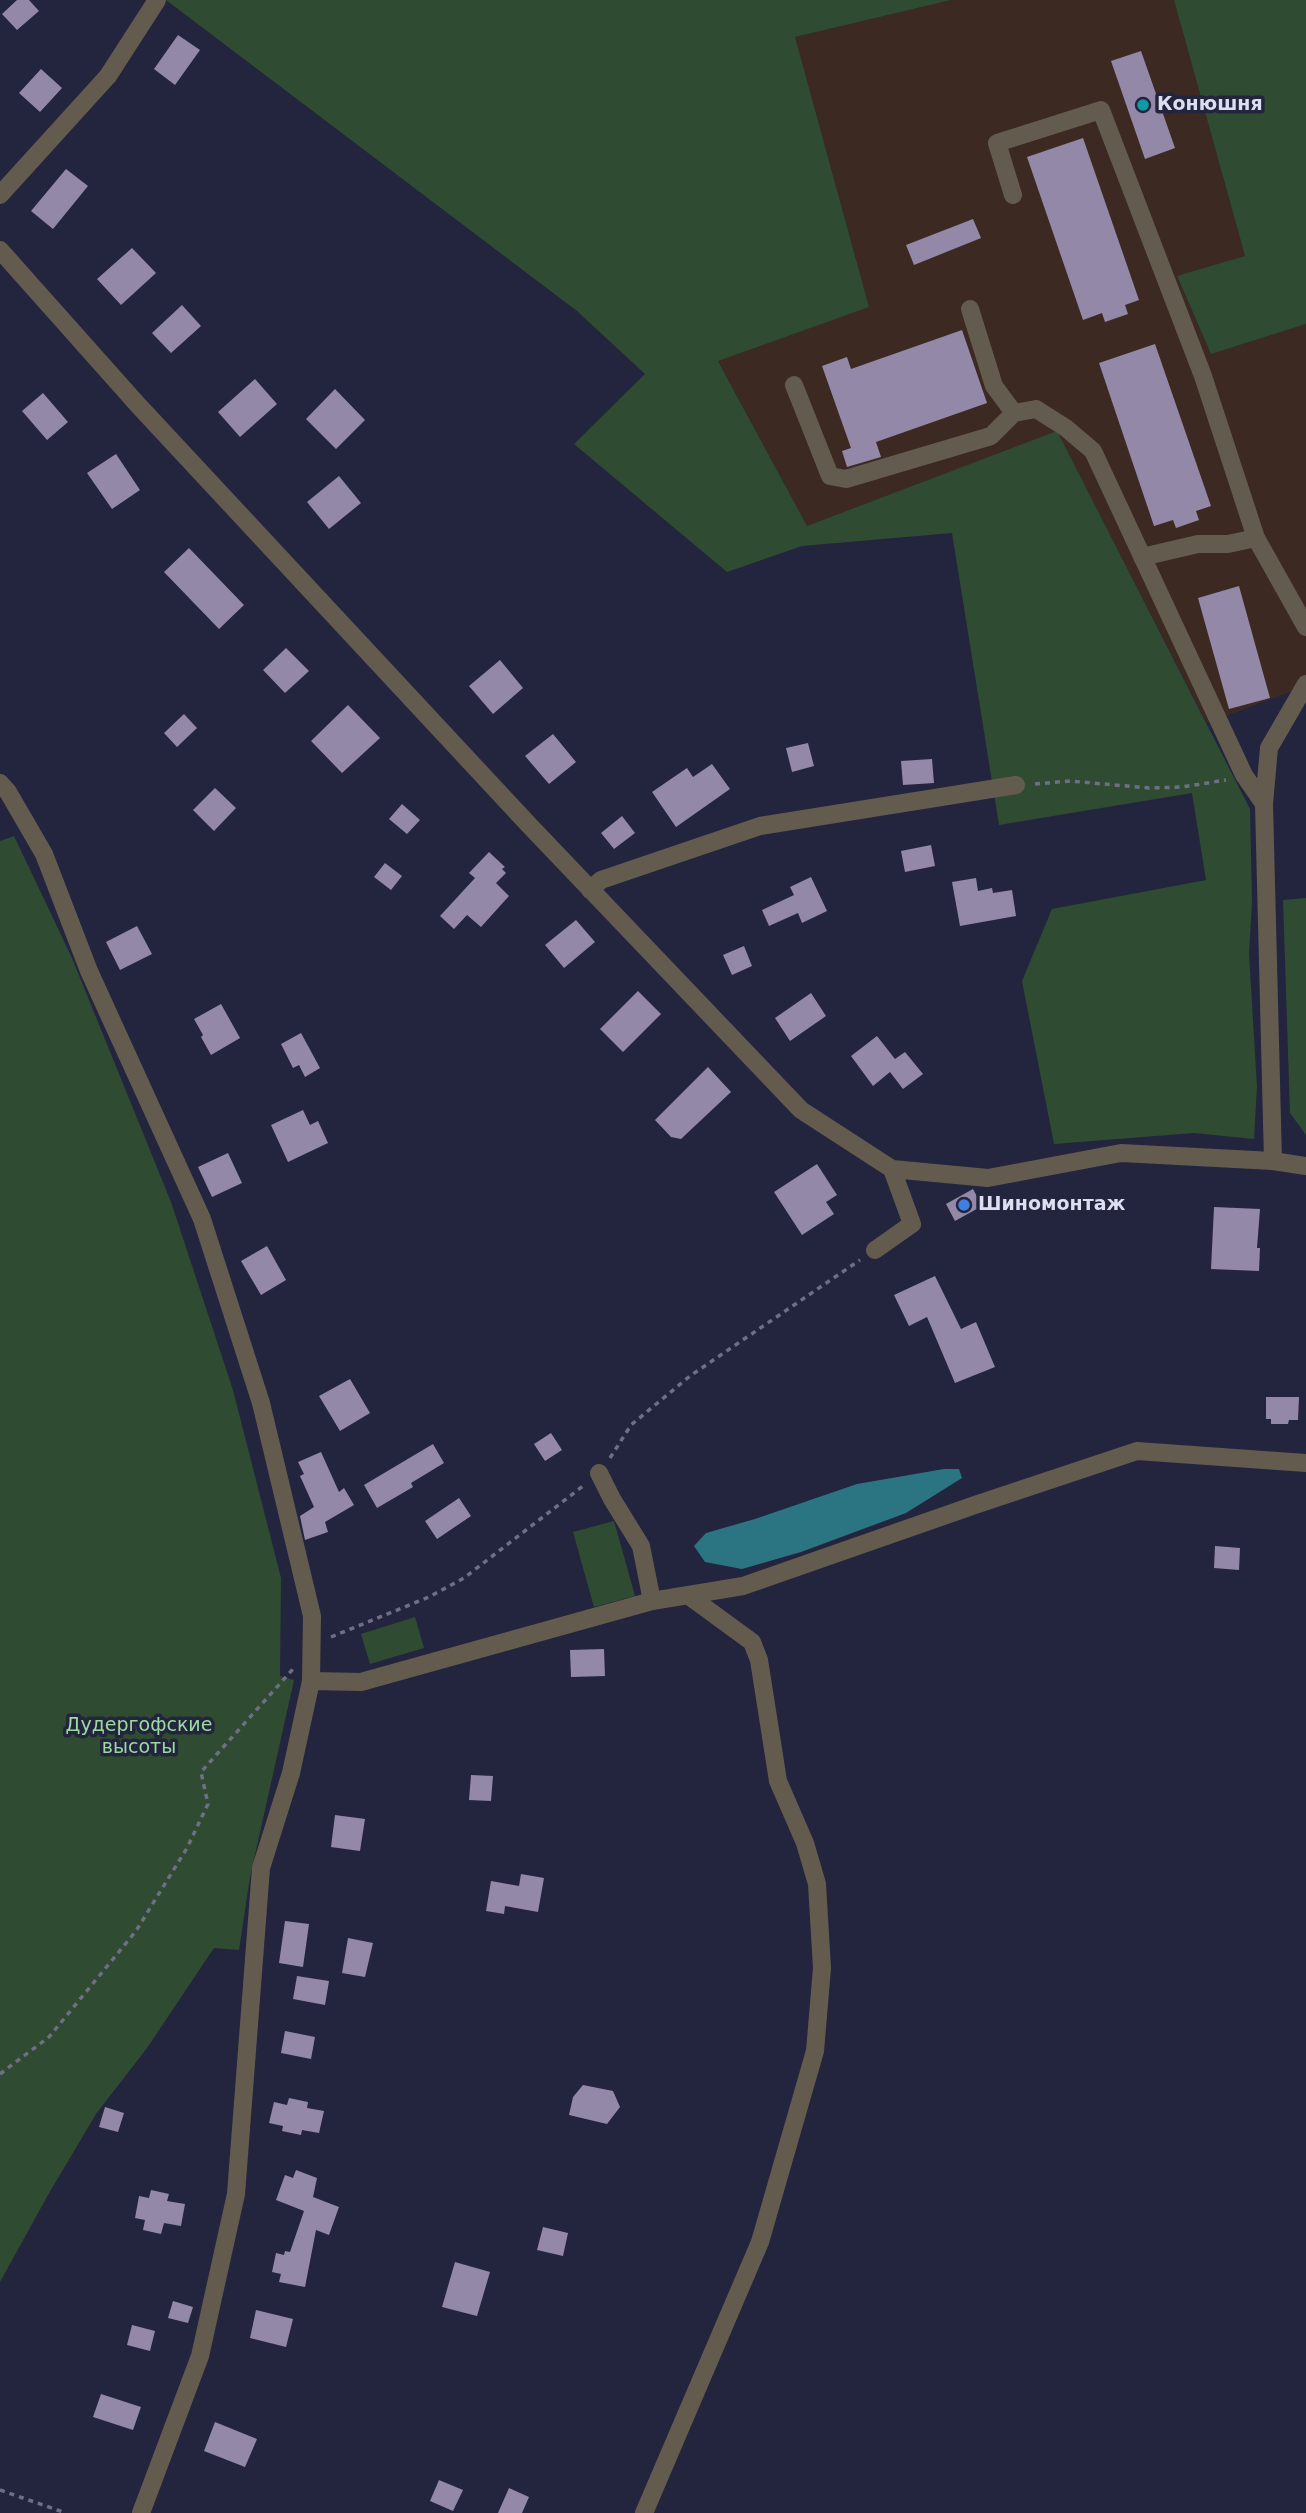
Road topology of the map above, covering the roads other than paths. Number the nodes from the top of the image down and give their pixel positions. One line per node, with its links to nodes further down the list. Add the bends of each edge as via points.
1 (157, 0): 2 (street, via 108,76)
2 (0, 195)
3 (1013, 195): 8 (street, via 997,144 1101,110 1203,376)
4 (0, 250): 15 (street, via 138,405)
5 (970, 309): 7 (street, via 994,386)
6 (794, 384): 7 (street, via 830,476 846,479 991,436)
7 (1014, 413): 9 (street, via 1036,408 1093,451)
8 (1256, 538): 9 (street); 10 (street)
9 (1142, 556): 14 (street, via 1244,775)
10 (1306, 627)
11 (1306, 684): 14 (street, via 1269,748)
12 (0, 783): 24 (street, via 44,854 89,971 202,1219 261,1403 312,1616)
13 (1016, 785): 15 (street, via 760,826 601,880)
14 (1264, 804): 16 (street)
15 (590, 890): 18 (street, via 801,1110)
16 (1273, 1161): 17 (street); 18 (street, via 1121,1153 988,1178)
17 (1306, 1166)
18 (892, 1169): 19 (street, via 912,1224)
19 (875, 1250)
20 (1306, 1463): 22 (street, via 1137,1451 743,1586)
21 (599, 1473): 23 (street, via 641,1546)
22 (689, 1596): 23 (street); 26 (street, via 752,1642 759,1660 778,1781 817,1884 822,1968 815,2051 760,2242)
23 (652, 1601): 24 (street, via 361,1682)
24 (311, 1681): 25 (street, via 291,1773 261,1868 236,2194 200,2356)
25 (141, 2513)
26 (644, 2513)

